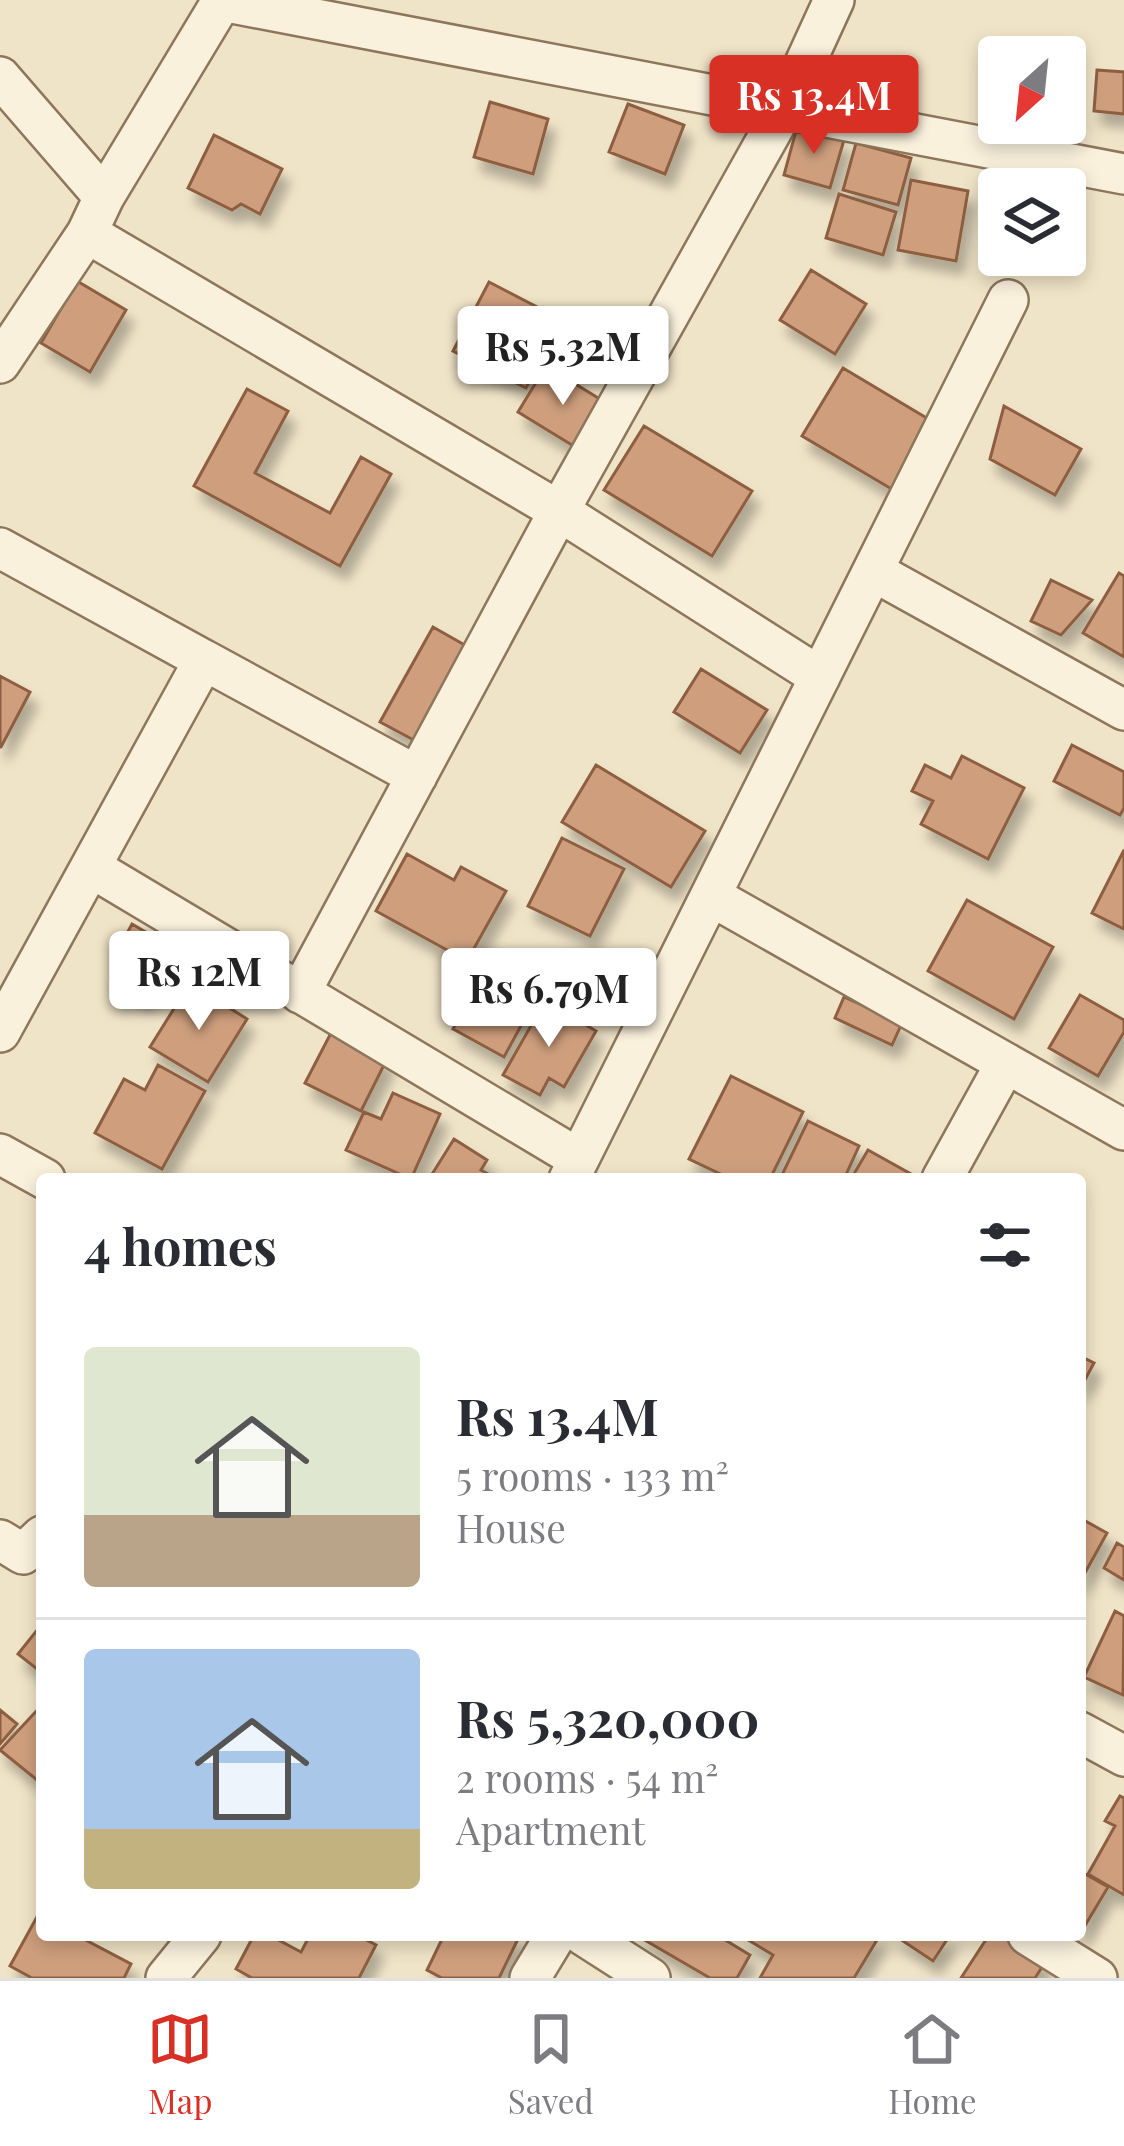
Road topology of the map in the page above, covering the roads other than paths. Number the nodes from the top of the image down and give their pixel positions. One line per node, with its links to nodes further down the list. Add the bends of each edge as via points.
1 (834, 0): 3 (street)
2 (0, 77): 5 (street)
3 (784, 107): 4 (street); 5 (street, via 222,1); 8 (street)
4 (1124, 174)
5 (96, 215): 7 (street); 8 (street)
6 (1008, 300): 10 (street)
7 (0, 363)
8 (559, 511): 12 (street); 14 (street)
9 (0, 548): 11 (street)
10 (873, 571): 12 (street); 13 (street)
11 (204, 660): 14 (street); 15 (street)
12 (820, 677): 16 (street)
13 (1124, 710)
14 (417, 776): 17 (street)
15 (92, 868): 17 (street); 18 (street)
16 (710, 896): 19 (street); 22 (street)
17 (300, 992): 22 (street)
18 (0, 1032)
19 (1006, 1064): 20 (street); 23 (street)
20 (1124, 1130)
21 (0, 1154): 24 (street)
22 (574, 1169)
23 (945, 1173)
24 (36, 1174)
25 (1086, 1735): 26 (street)
26 (1124, 1756)
27 (196, 1941): 31 (street)
28 (552, 1941): 32 (street)
29 (592, 1941): 33 (street)
30 (1038, 1941): 34 (street)
31 (166, 1978)
32 (530, 1978)
33 (650, 1978)
34 (1097, 1978)

